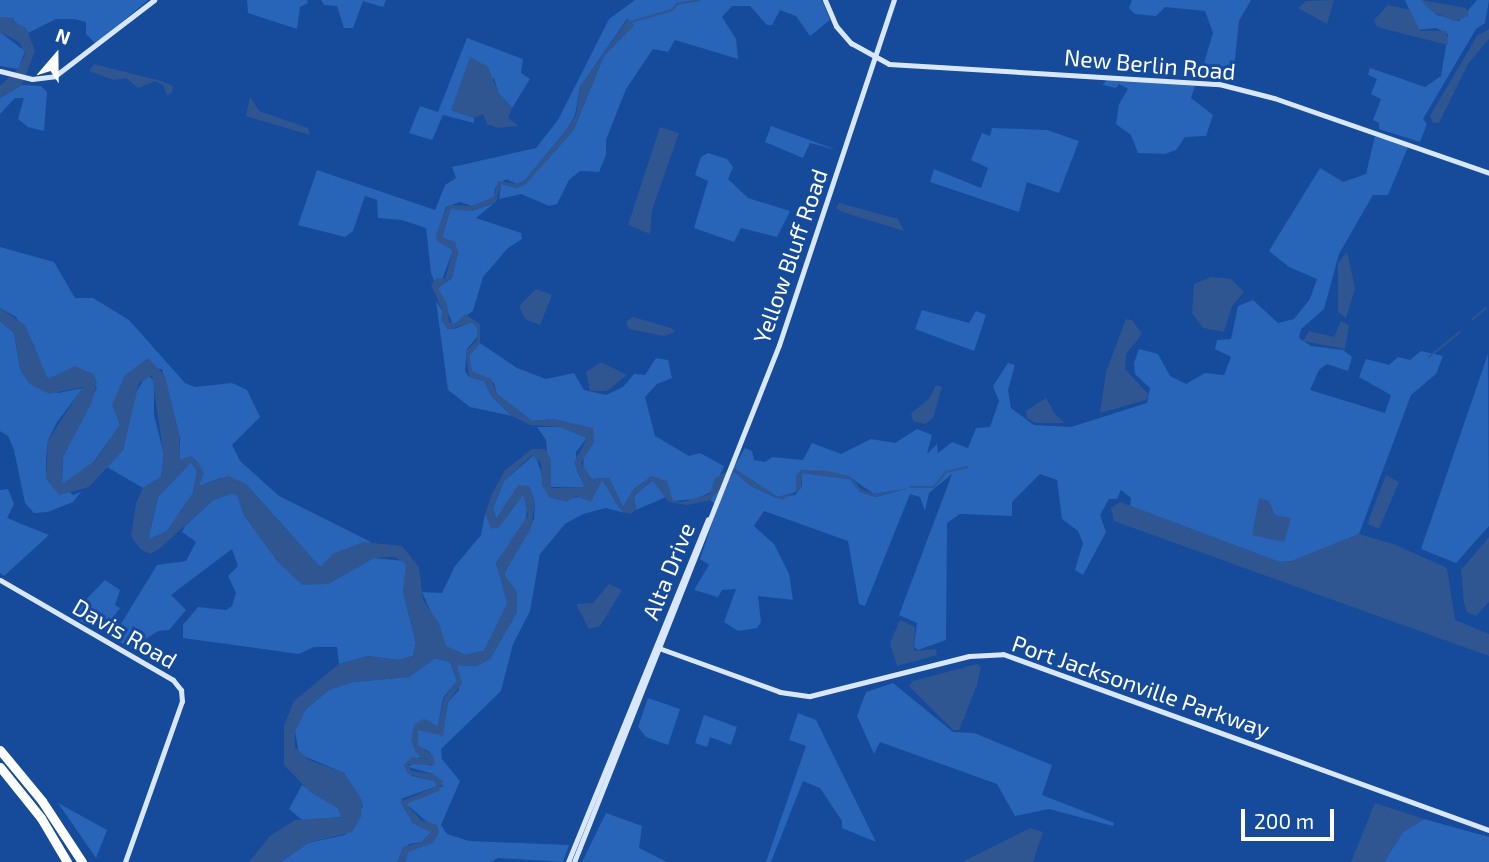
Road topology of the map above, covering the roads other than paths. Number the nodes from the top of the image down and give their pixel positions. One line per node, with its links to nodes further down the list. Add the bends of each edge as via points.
1 (154, 0): 5 (street, via 66,71 29,78)
2 (825, 0): 4 (street, New Berlin Road, via 841,32)
3 (894, 0): 4 (street, Yellow Bluff Road)
4 (874, 58): 6 (street, New Berlin Road, via 907,65 1209,82 1275,98); 7 (street, Yellow Bluff Road, via 789,317)
5 (0, 71)
6 (1489, 173)
7 (708, 519): 9 (street, Alta Drive)
8 (0, 580): 15 (street, Davis Road, via 173,680 181,690 182,701)
9 (658, 648): 12 (street, Port Jacksonville Parkway, via 780,692 810,696 969,656 1003,654); 16 (street, Alta Drive); 17 (street, Alta Drive)
10 (0, 750): 14 (highway, via 42,801)
11 (0, 767): 13 (highway, via 41,818)
12 (1489, 830)
13 (67, 862)
14 (82, 862)
15 (125, 862)
16 (568, 862)
17 (574, 862)

